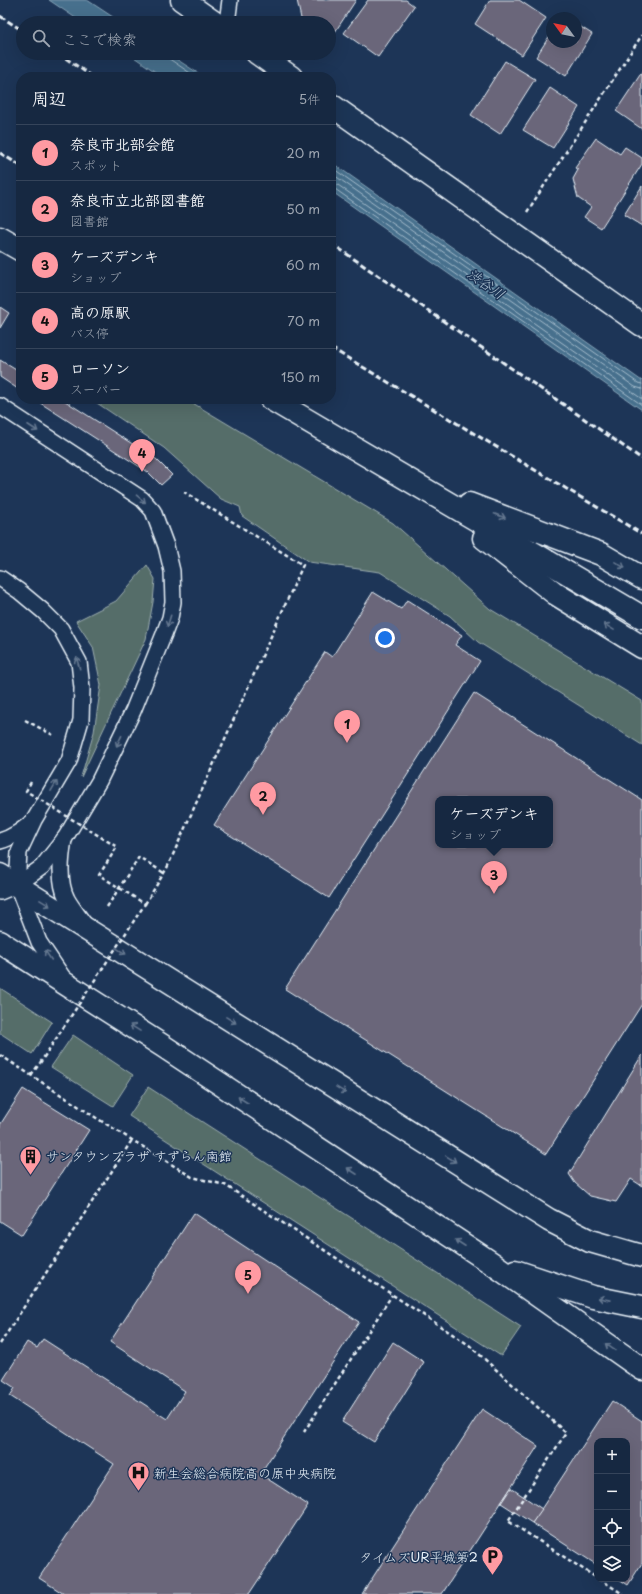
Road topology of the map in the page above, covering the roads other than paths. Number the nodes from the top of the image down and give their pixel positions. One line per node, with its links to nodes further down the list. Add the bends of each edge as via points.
1 (182, 0): 3 (street)
2 (230, 0): 4 (lane)
3 (205, 16)
4 (228, 16)
5 (267, 60): 6 (street)
6 (284, 72)
7 (336, 110): 10 (street)
8 (0, 238): 9 (street)
9 (16, 247)
10 (642, 325)
11 (280, 404): 13 (street)
12 (0, 406): 19 (lane, one-way to 19, via 142,499 153,511 172,571 173,602 170,618 134,711 100,781)
13 (411, 482): 15 (street, one-way to 15, via 601,554); 16 (street); 17 (street, one-way to 13, via 556,594)
14 (0, 578): 18 (lane, one-way to 14, via 69,761 81,720 81,682 78,662 61,629 19,591)
15 (642, 578)
16 (642, 617)
17 (642, 647)
18 (34, 820): 20 (lane, via 20,832); 21 (lane)
19 (65, 838): 21 (lane, via 42,867); 22 (lane, via 61,855 61,876 66,897)
20 (0, 841)
21 (6, 884): 22 (street, one-way to 22); 24 (lane, one-way to 21, via 39,942)
22 (88, 931): 25 (street, one-way to 25, via 548,1220 590,1241)
23 (0, 942): 24 (street)
24 (70, 987): 26 (street, one-way to 24)
25 (642, 1256)
26 (493, 1264): 27 (street, one-way to 26, via 593,1297); 28 (street, one-way to 26)
27 (642, 1307)
28 (642, 1369)

